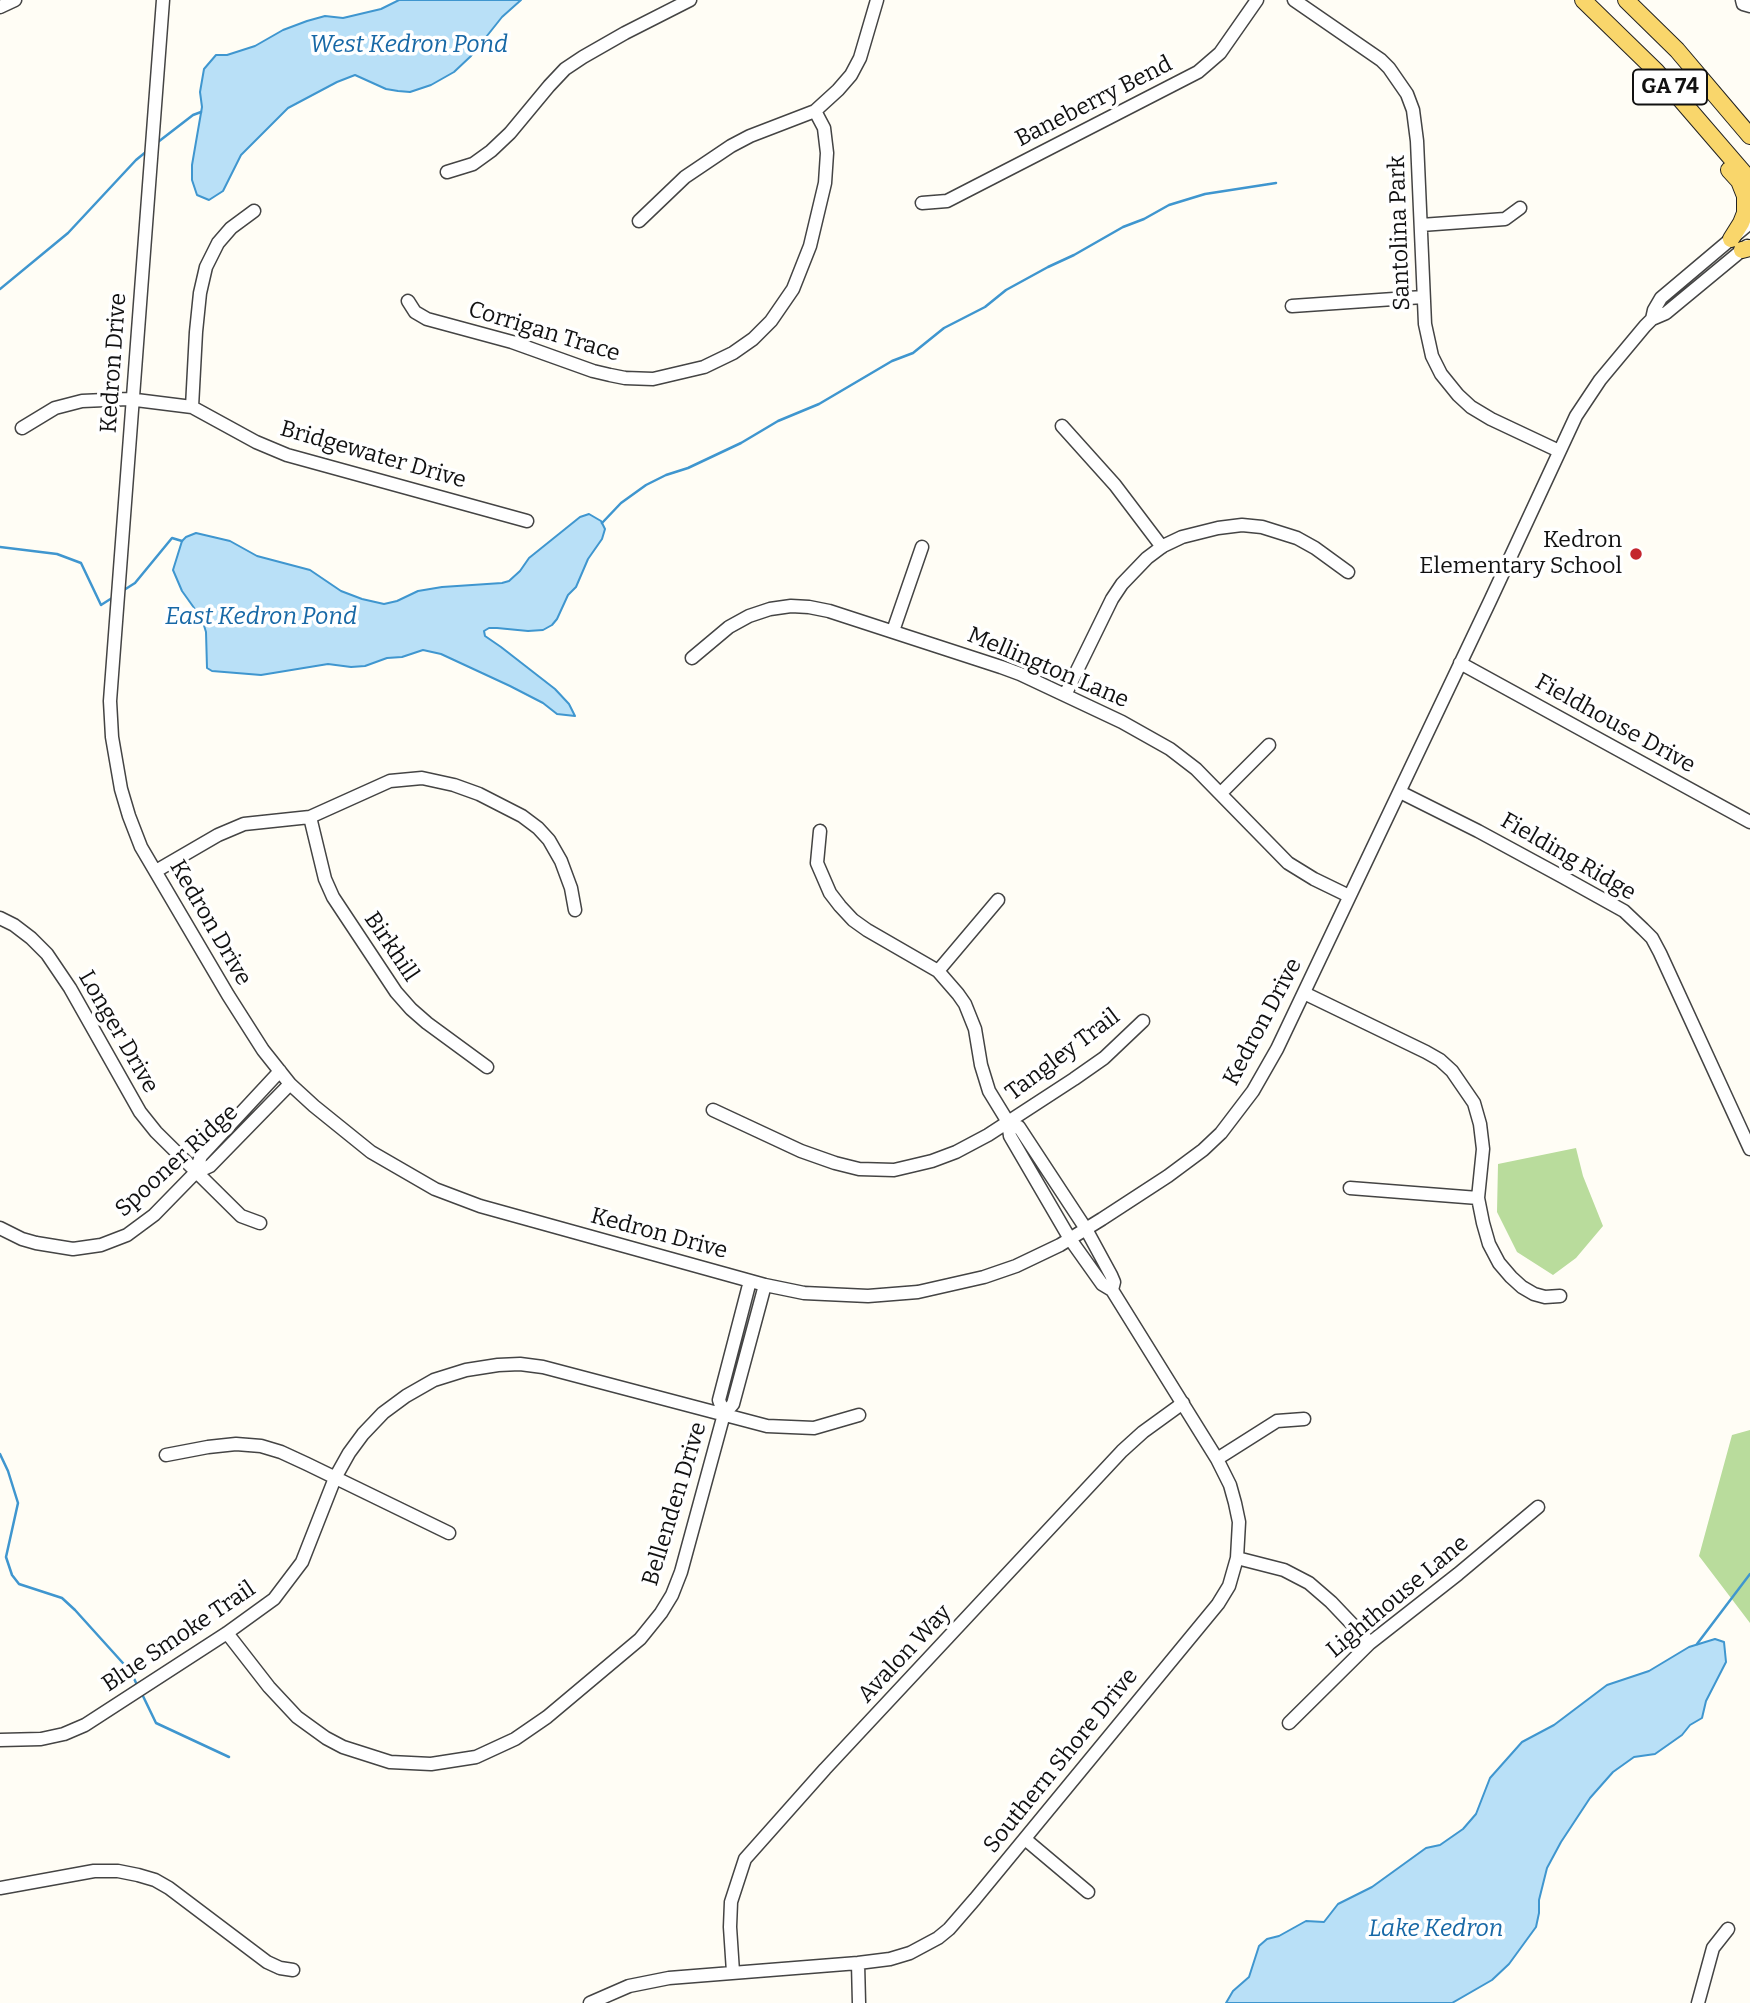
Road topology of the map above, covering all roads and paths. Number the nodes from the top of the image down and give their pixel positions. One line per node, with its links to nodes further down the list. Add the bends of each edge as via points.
1 (15, 0): 11 (street)
2 (163, 0): 28 (street, Kedron Drive)
3 (690, 0): 16 (street, via 583,57 557,77 491,151)
4 (877, 0): 13 (street, via 851,75)
5 (1257, 0): 18 (street, Baneberry Bend, via 1220,53 1198,72 947,201)
6 (1294, 0): 23 (street, Santolina Park, via 1381,60 1407,94 1416,133)
7 (1583, 0): 12 (main road, GA 74)
8 (1626, 0): 14 (main road, GA 74, via 1678,50)
9 (1742, 0): 10 (street)
10 (1750, 6)
11 (0, 7)
12 (1656, 71): 15 (main road, via 1676,84); 17 (main road, GA 74); 24 (main road, via 1668,98 1739,181 1745,196)
13 (815, 111): 21 (street, via 731,146 685,177); 26 (street, Corrigan Trace, via 824,128 825,183 793,289 753,339 704,367 653,379 593,371 427,318 415,312)
14 (1750, 136)
15 (1750, 168)
16 (447, 172)
17 (1750, 180)
18 (922, 203)
19 (1520, 208): 23 (street, via 1504,219)
20 (254, 211): 29 (street, via 218,243 206,267)
21 (639, 221)
22 (1750, 223): 24 (street, Kedron Drive)
23 (1421, 225): 25 (street, Santolina Park)
24 (1743, 245): 32 (street, Kedron Drive, via 1666,313 1653,319 1596,385)
25 (1423, 297): 27 (street); 32 (street, Santolina Park, via 1432,356 1458,395 1481,413)
26 (408, 301)
27 (1292, 306)
28 (132, 399): 29 (street, Bridgewater Drive); 31 (street, Bridgewater Drive, via 68,404); 47 (street, Kedron Drive, via 110,701 121,789 141,846)
29 (192, 407): 33 (street, Bridgewater Drive, via 288,455)
30 (1062, 426): 35 (street, via 1115,485)
31 (22, 428)
32 (1559, 451): 39 (street, Kedron Drive)
33 (527, 521)
34 (922, 547): 37 (street)
35 (1161, 547): 36 (street, via 1200,531 1262,527 1297,538); 40 (street, via 1112,599)
36 (1348, 572)
37 (893, 631): 38 (street, Mellington Lane, via 830,611 791,606 770,609 729,627); 40 (street, Mellington Lane, via 1010,670)
38 (692, 658)
39 (1460, 663): 42 (street, Kedron Drive); 45 (street, Fieldhouse Drive)
40 (1065, 695): 43 (street, Mellington Lane, via 1147,735 1196,769)
41 (1269, 745): 43 (street)
42 (1400, 792): 48 (street, Kedron Drive); 60 (street, Fielding Ridge, via 1624,911 1652,938)
43 (1220, 793): 48 (street, Mellington Lane, via 1288,863)
44 (310, 817): 47 (street, via 244,824); 50 (street, via 390,781 422,778 454,785 505,807 538,828 561,862); 55 (street, Birkhill, via 333,897 396,992 427,1023)
45 (1750, 822)
46 (820, 831): 52 (street, via 817,863 840,906 867,930)
47 (156, 871): 56 (street, Kedron Drive, via 245,1023)
48 (1349, 896): 53 (street, Kedron Drive)
49 (998, 900): 52 (street)
50 (575, 910)
51 (0, 918): 61 (street, Longer Drive, via 31,938 48,956 140,1112)
52 (938, 971): 59 (street, via 965,1004 989,1091)
53 (1304, 993): 63 (street, via 1426,1052 1452,1071 1474,1102 1480,1124); 66 (street, Kedron Drive, via 1266,1070 1221,1133 1168,1176)
54 (1143, 1021): 59 (street, Tangley Trail, via 1104,1058)
55 (487, 1066)
56 (280, 1071): 57 (street, Kedron Drive); 61 (street, Spooner Ridge, via 201,1156)
57 (290, 1084): 61 (street, Spooner Ridge, via 210,1166); 68 (street, Kedron Drive, via 371,1152 435,1189 521,1218)
58 (713, 1110): 59 (street, Tangley Trail, via 801,1151 859,1169 894,1170 932,1161)
59 (1008, 1122): 66 (street, Southern Shore Drive, via 1019,1127); 67 (street, Southern Shore Drive, via 1010,1136)
60 (1750, 1149)
61 (195, 1173): 64 (street, Longer Drive, via 241,1216); 65 (street, Spooner Ridge, via 142,1225 100,1244 48,1247)
62 (1350, 1188): 63 (street)
63 (1479, 1198): 71 (street, via 1489,1244 1499,1263 1534,1294)
64 (260, 1223)
65 (0, 1228)
66 (1086, 1229): 67 (street, Kedron Drive); 70 (street, Southern Shore Drive, via 1114,1282)
67 (1070, 1239): 69 (street, Kedron Drive, via 992,1275 918,1292 844,1296); 70 (street, Southern Shore Drive, via 1102,1284)
68 (750, 1281): 69 (street, Kedron Drive); 73 (street, Bellenden Drive, via 719,1400)
69 (765, 1285): 73 (street, Bellenden Drive, via 733,1404)
70 (1112, 1290): 72 (street, Southern Shore Drive)
71 (1560, 1296)
72 (1183, 1403): 77 (street, Southern Shore Drive); 92 (street, Avalon Way, via 1122,1451 745,1859 731,1902)
73 (724, 1413): 74 (street, Blue Smoke Trail, via 767,1426 793,1428 814,1428); 78 (street, Blue Smoke Trail, via 543,1367 520,1364 466,1370 434,1380 383,1413 356,1443); 82 (street, Bellenden Drive, via 681,1572 661,1613 640,1639 547,1717 491,1751 451,1762 406,1764 343,1747 297,1717)
74 (859, 1415)
75 (1304, 1419): 77 (street, via 1277,1421)
76 (166, 1455): 78 (street, via 236,1444 261,1446)
77 (1217, 1459): 81 (street, Southern Shore Drive, via 1236,1503)
78 (335, 1478): 80 (street); 82 (street, Blue Smoke Trail, via 309,1549 295,1573 274,1598)
79 (1538, 1507): 83 (street, Lighthouse Lane)
80 (449, 1533)
81 (1237, 1558): 83 (street, via 1284,1570 1309,1583); 86 (street, Southern Shore Drive, via 1218,1604)
82 (227, 1633): 85 (street, Blue Smoke Trail, via 85,1726 29,1740)
83 (1370, 1643): 84 (street, Lighthouse Lane)
84 (1289, 1723)
85 (0, 1740)
86 (1025, 1839): 88 (street); 90 (street, Southern Shore Drive, via 938,1938 910,1954)
87 (0, 1888): 91 (street, via 94,1871 138,1875 169,1888 267,1962)
88 (1088, 1892)
89 (1728, 1929): 95 (street, via 1713,1948)
90 (858, 1963): 92 (street, Southern Shore Drive); 94 (street)
91 (293, 1970)
92 (733, 1972): 93 (street, Southern Shore Drive, via 642,1983)
93 (590, 2003)
94 (859, 2003)
95 (1698, 2003)

